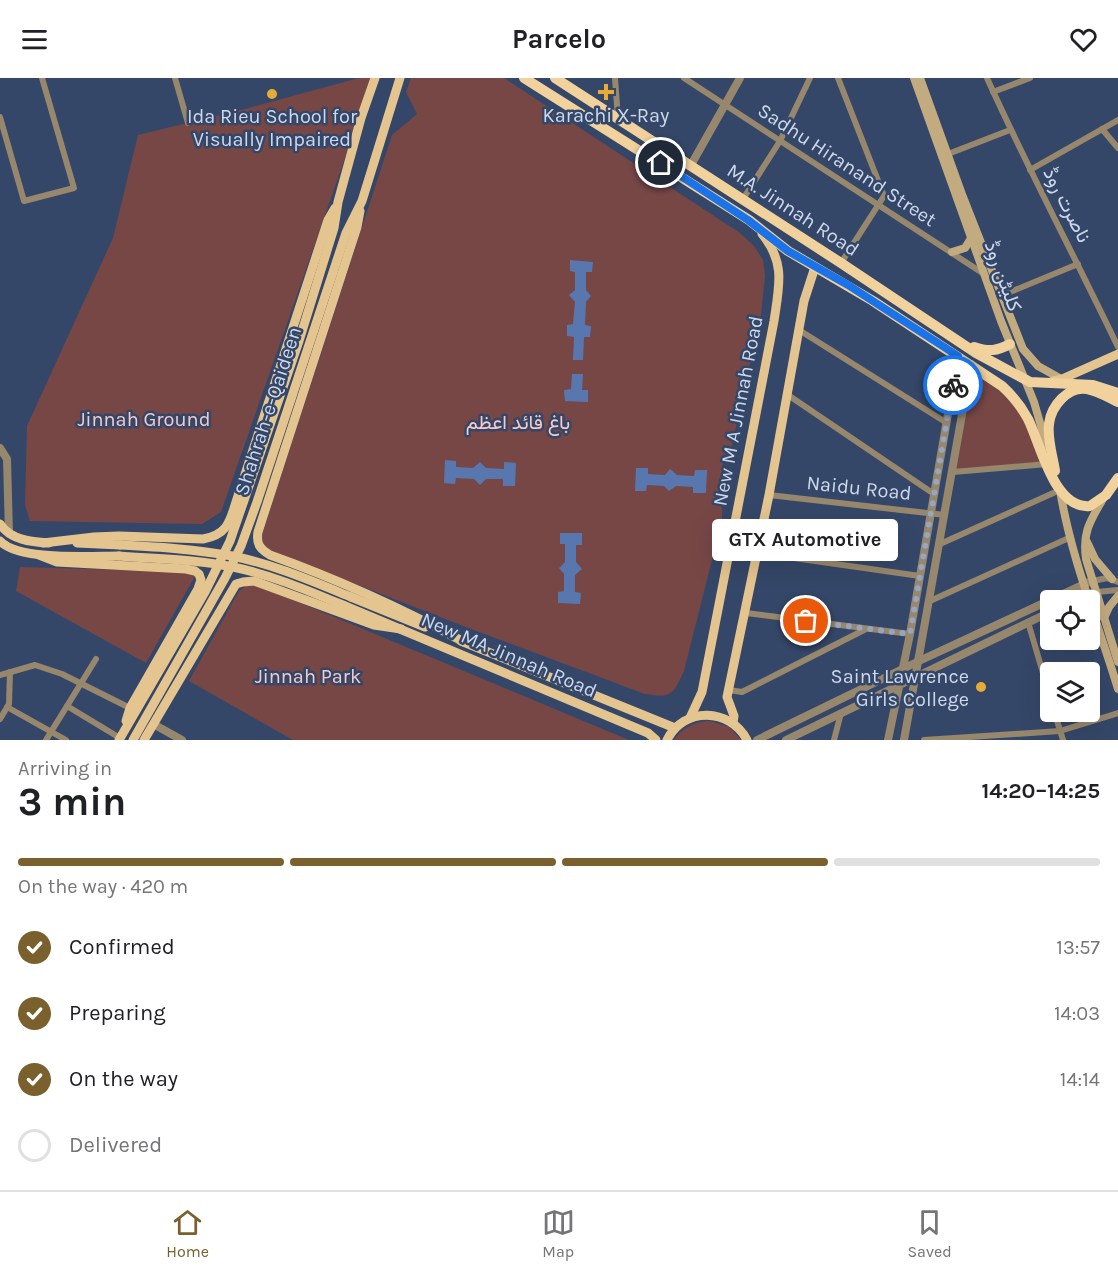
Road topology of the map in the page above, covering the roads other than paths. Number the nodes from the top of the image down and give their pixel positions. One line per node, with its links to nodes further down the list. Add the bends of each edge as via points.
1 (42, 78): 18 (street, via 74,188 24,201)
2 (175, 78): 21 (street)
3 (375, 78): 31 (main road, Shahrah-e-Qaideen)
4 (400, 78): 30 (main road, Shahrah-e-Qaideen)
5 (524, 78): 33 (highway, M.A. Jinnah Road)
6 (555, 78): 19 (highway, M.A. Jinnah Road)
7 (615, 78): 19 (street)
8 (684, 78): 17 (street, Sadhu Hiranand Street)
9 (740, 78): 17 (street)
10 (810, 78): 24 (street)
11 (838, 78): 32 (street, via 884,196)
12 (914, 78): 36 (main road, کلیٹن روڈ)
13 (920, 78): 26 (main road, کلیٹن روڈ)
14 (987, 78): 16 (street, ناصرت روڈ)
15 (1030, 78): 16 (street)
16 (993, 92): 23 (street, ناصرت روڈ)
17 (725, 106): 24 (street, Sadhu Hiranand Street); 27 (street)
18 (0, 117)
19 (618, 119): 27 (highway, M.A. Jinnah Road)
20 (1118, 120): 22 (street)
21 (188, 123)
22 (1102, 129): 25 (street); 28 (street)
23 (1010, 130): 26 (street); 28 (street, ناصرت روڈ)
24 (780, 141): 29 (street); 32 (street, Sadhu Hiranand Street)
25 (1118, 148)
26 (948, 154): 43 (main road, کلیٹن روڈ)
27 (691, 165): 29 (highway, M.A. Jinnah Road)
28 (1030, 170): 41 (street, ناصرت روڈ)
29 (743, 199): 37 (highway, M.A. Jinnah Road)
30 (362, 201): 35 (main road, Shahrah-e-Qaideen); 96 (main road, via 357,227 258,532 258,544 270,555 357,589)
31 (338, 202): 34 (main road, Shahrah-e-Qaideen); 75 (main road, via 328,220 242,485 222,532 203,539 111,536)
32 (879, 207): 38 (street, Sadhu Hiranand Street); 40 (street)
33 (752, 222): 37 (highway, M.A. Jinnah Road); 39 (main road, New M A Jinnah Road, via 769,242)
34 (334, 228): 35 (main road); 122 (main road, Shahrah-e-Qaideen, via 230,541)
35 (346, 233): 126 (main road, Shahrah-e-Qaideen, via 241,546)
36 (972, 237): 38 (main road, via 965,248); 43 (main road, کلیٹن روڈ)
37 (785, 239): 39 (main road); 40 (highway, M.A. Jinnah Road); 42 (highway, M.A. Jinnah Road)
38 (952, 252): 43 (street, Sadhu Hiranand Street)
39 (778, 261): 115 (main road, New M A Jinnah Road, via 777,302 763,384 702,692)
40 (842, 263): 46 (highway, M.A. Jinnah Road)
41 (1078, 264): 44 (street); 48 (street, ناصرت روڈ)
42 (815, 267): 45 (main road); 50 (highway, M.A. Jinnah Road)
43 (990, 274): 44 (main road, کلیٹن روڈ); 47 (main road, کلیٹن روڈ)
44 (1003, 295): 53 (main road, کلیٹن روڈ, via 1023,349 1038,366)
45 (799, 330): 57 (main road); 59 (street)
46 (960, 342): 47 (highway, via 987,351); 52 (highway, M.A. Jinnah Road)
47 (1010, 344): 52 (main road, کلیٹن روڈ)
48 (1118, 347)
49 (1118, 354): 53 (main road)
50 (958, 356): 51 (highway, M.A. Jinnah Road); 59 (street)
51 (971, 364): 61 (highway, M.A. Jinnah Road, via 1013,396 1028,419); 62 (street)
52 (1023, 379): 54 (highway, M.A. Jinnah Road); 64 (main road, کلیٹن روڈ, via 1034,402)
53 (1062, 379): 54 (main road); 55 (main road, کلیٹن روڈ)
54 (1045, 383): 55 (highway, M.A. Jinnah Road)
55 (1075, 385): 56 (highway, M.A. Jinnah Road, via 1093,385)
56 (1111, 393): 58 (highway); 64 (highway, via 1076,389 1060,399 1049,424)
57 (788, 395): 65 (street); 66 (main road)
58 (1118, 402)
59 (947, 423): 65 (street)
60 (0, 448): 71 (street, via 8,459)
61 (1047, 464): 62 (street); 64 (highway, M.A. Jinnah Road)
62 (953, 472): 69 (street)
63 (1118, 478): 67 (highway)
64 (1059, 488): 67 (highway, via 1066,499 1083,507); 73 (main road, کلیٹن روڈ); 76 (street)
65 (934, 494): 68 (street)
66 (769, 495): 68 (street, Naidu Road); 77 (main road)
67 (1106, 495): 72 (main road)
68 (931, 513): 69 (street, Naidu Road); 79 (street)
69 (945, 515): 76 (street)
70 (0, 524): 71 (main road)
71 (9, 534): 75 (main road)
72 (1085, 536): 80 (main road, via 1095,559); 81 (main road)
73 (1071, 537): 81 (main road, کلیٹن روڈ); 86 (street)
74 (0, 541): 78 (main road, via 5,547)
75 (43, 543): 96 (main road, bridge, via 195,549 234,556 279,568)
76 (940, 544): 86 (street)
77 (758, 553): 79 (street); 88 (main road)
78 (39, 555): 93 (main road, New MA Jinnah Road, bridge, via 119,556 234,567 284,582); 111 (main road, via 57,562 186,569 199,574 198,589)
79 (920, 576): 95 (street)
80 (1115, 580): 81 (street, via 1101,578)
81 (1089, 582): 82 (main road); 98 (street)
82 (1092, 590)
83 (1118, 590): 84 (street)
84 (1100, 592)
85 (1118, 596): 90 (main road)
86 (930, 601): 98 (street)
87 (1100, 609): 90 (main road)
88 (746, 613): 94 (street); 108 (main road)
89 (1040, 617): 92 (street)
90 (1104, 618): 99 (main road)
91 (1100, 620): 107 (main road)
92 (1028, 622): 100 (street); 104 (street)
93 (401, 629): 118 (main road, via 374,625 254,581 236,584); 129 (main road, New MA Jinnah Road, via 648,733)
94 (866, 629): 95 (street); 108 (street, via 742,692)
95 (910, 634): 101 (street)
96 (464, 642): 119 (main road)
97 (96, 659): 105 (street)
98 (919, 661): 101 (street); 104 (street)
99 (1118, 662)
100 (1040, 663)
101 (903, 669): 106 (street); 132 (street)
102 (10, 672): 103 (street); 105 (street, via 35,665); 109 (street)
103 (0, 675)
104 (916, 678): 106 (street); 136 (street)
105 (81, 683): 110 (street); 111 (street)
106 (900, 685): 112 (street); 135 (street)
107 (1118, 688)
108 (729, 690): 116 (main road)
109 (7, 706): 114 (street); 121 (street)
110 (67, 706): 121 (street); 122 (street)
111 (130, 708): 122 (main road)
112 (841, 713): 133 (street); 134 (street)
113 (1118, 713): 120 (street)
114 (0, 718)
115 (690, 718): 116 (main road, via 712,715); 119 (main road)
116 (733, 722): 131 (main road)
117 (1057, 722): 120 (street)
118 (154, 725): 127 (main road); 128 (street)
119 (675, 728): 130 (main road)
120 (1060, 731): 123 (street); 138 (street)
121 (51, 732): 124 (street); 125 (street)
122 (120, 739)
123 (988, 739): 137 (street)
124 (46, 740)
125 (66, 740)
126 (133, 740)
127 (144, 740)
128 (182, 740)
129 (656, 740)
130 (667, 740)
131 (747, 740)
132 (757, 740)
133 (786, 740)
134 (834, 740)
135 (888, 740)
136 (904, 740)
137 (924, 740)
138 (1063, 740)

